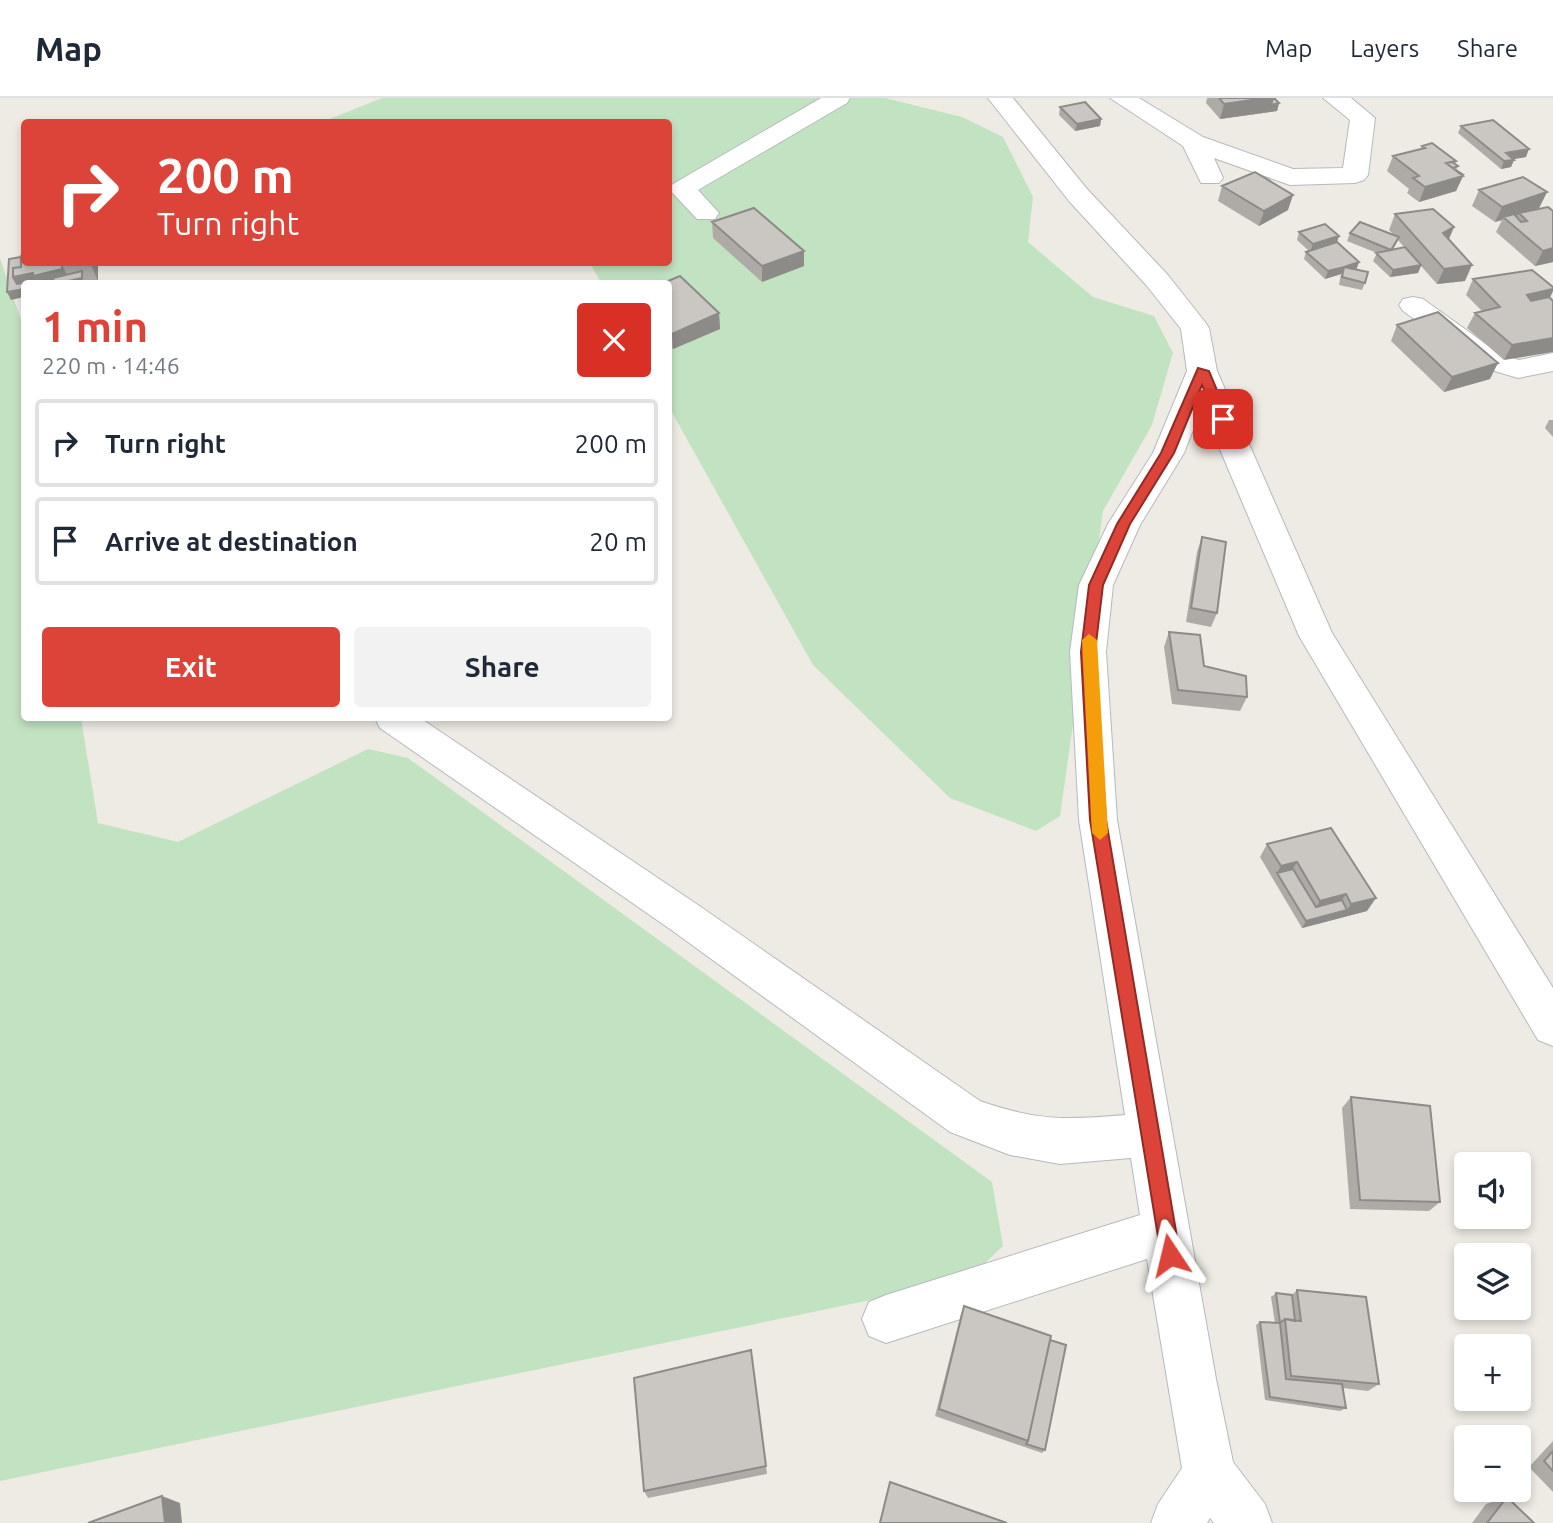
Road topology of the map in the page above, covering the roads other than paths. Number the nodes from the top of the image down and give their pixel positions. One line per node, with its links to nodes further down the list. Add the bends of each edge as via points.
1 (838, 98): 7 (street, via 682,189)
2 (1000, 98): 10 (street, via 1195,328)
3 (1122, 98): 5 (street)
4 (1335, 98): 5 (street, via 1363,118 1355,176 1290,177)
5 (1194, 142): 6 (street)
6 (1210, 178)
7 (706, 213)
8 (1413, 305): 9 (street, via 1492,361 1518,369)
9 (1553, 362)
10 (1202, 371): 12 (street, via 1316,636); 13 (street, via 1168,453 1124,524 1096,585 1088,652 1098,820)
11 (397, 721): 13 (street, via 966,1117 1010,1133 1060,1142)
12 (1553, 1026)
13 (1149, 1135): 14 (street)
14 (1166, 1230): 15 (street); 16 (street)
15 (886, 1319)
16 (1209, 1473): 17 (street); 18 (street)
17 (1177, 1523)
18 (1246, 1523)

